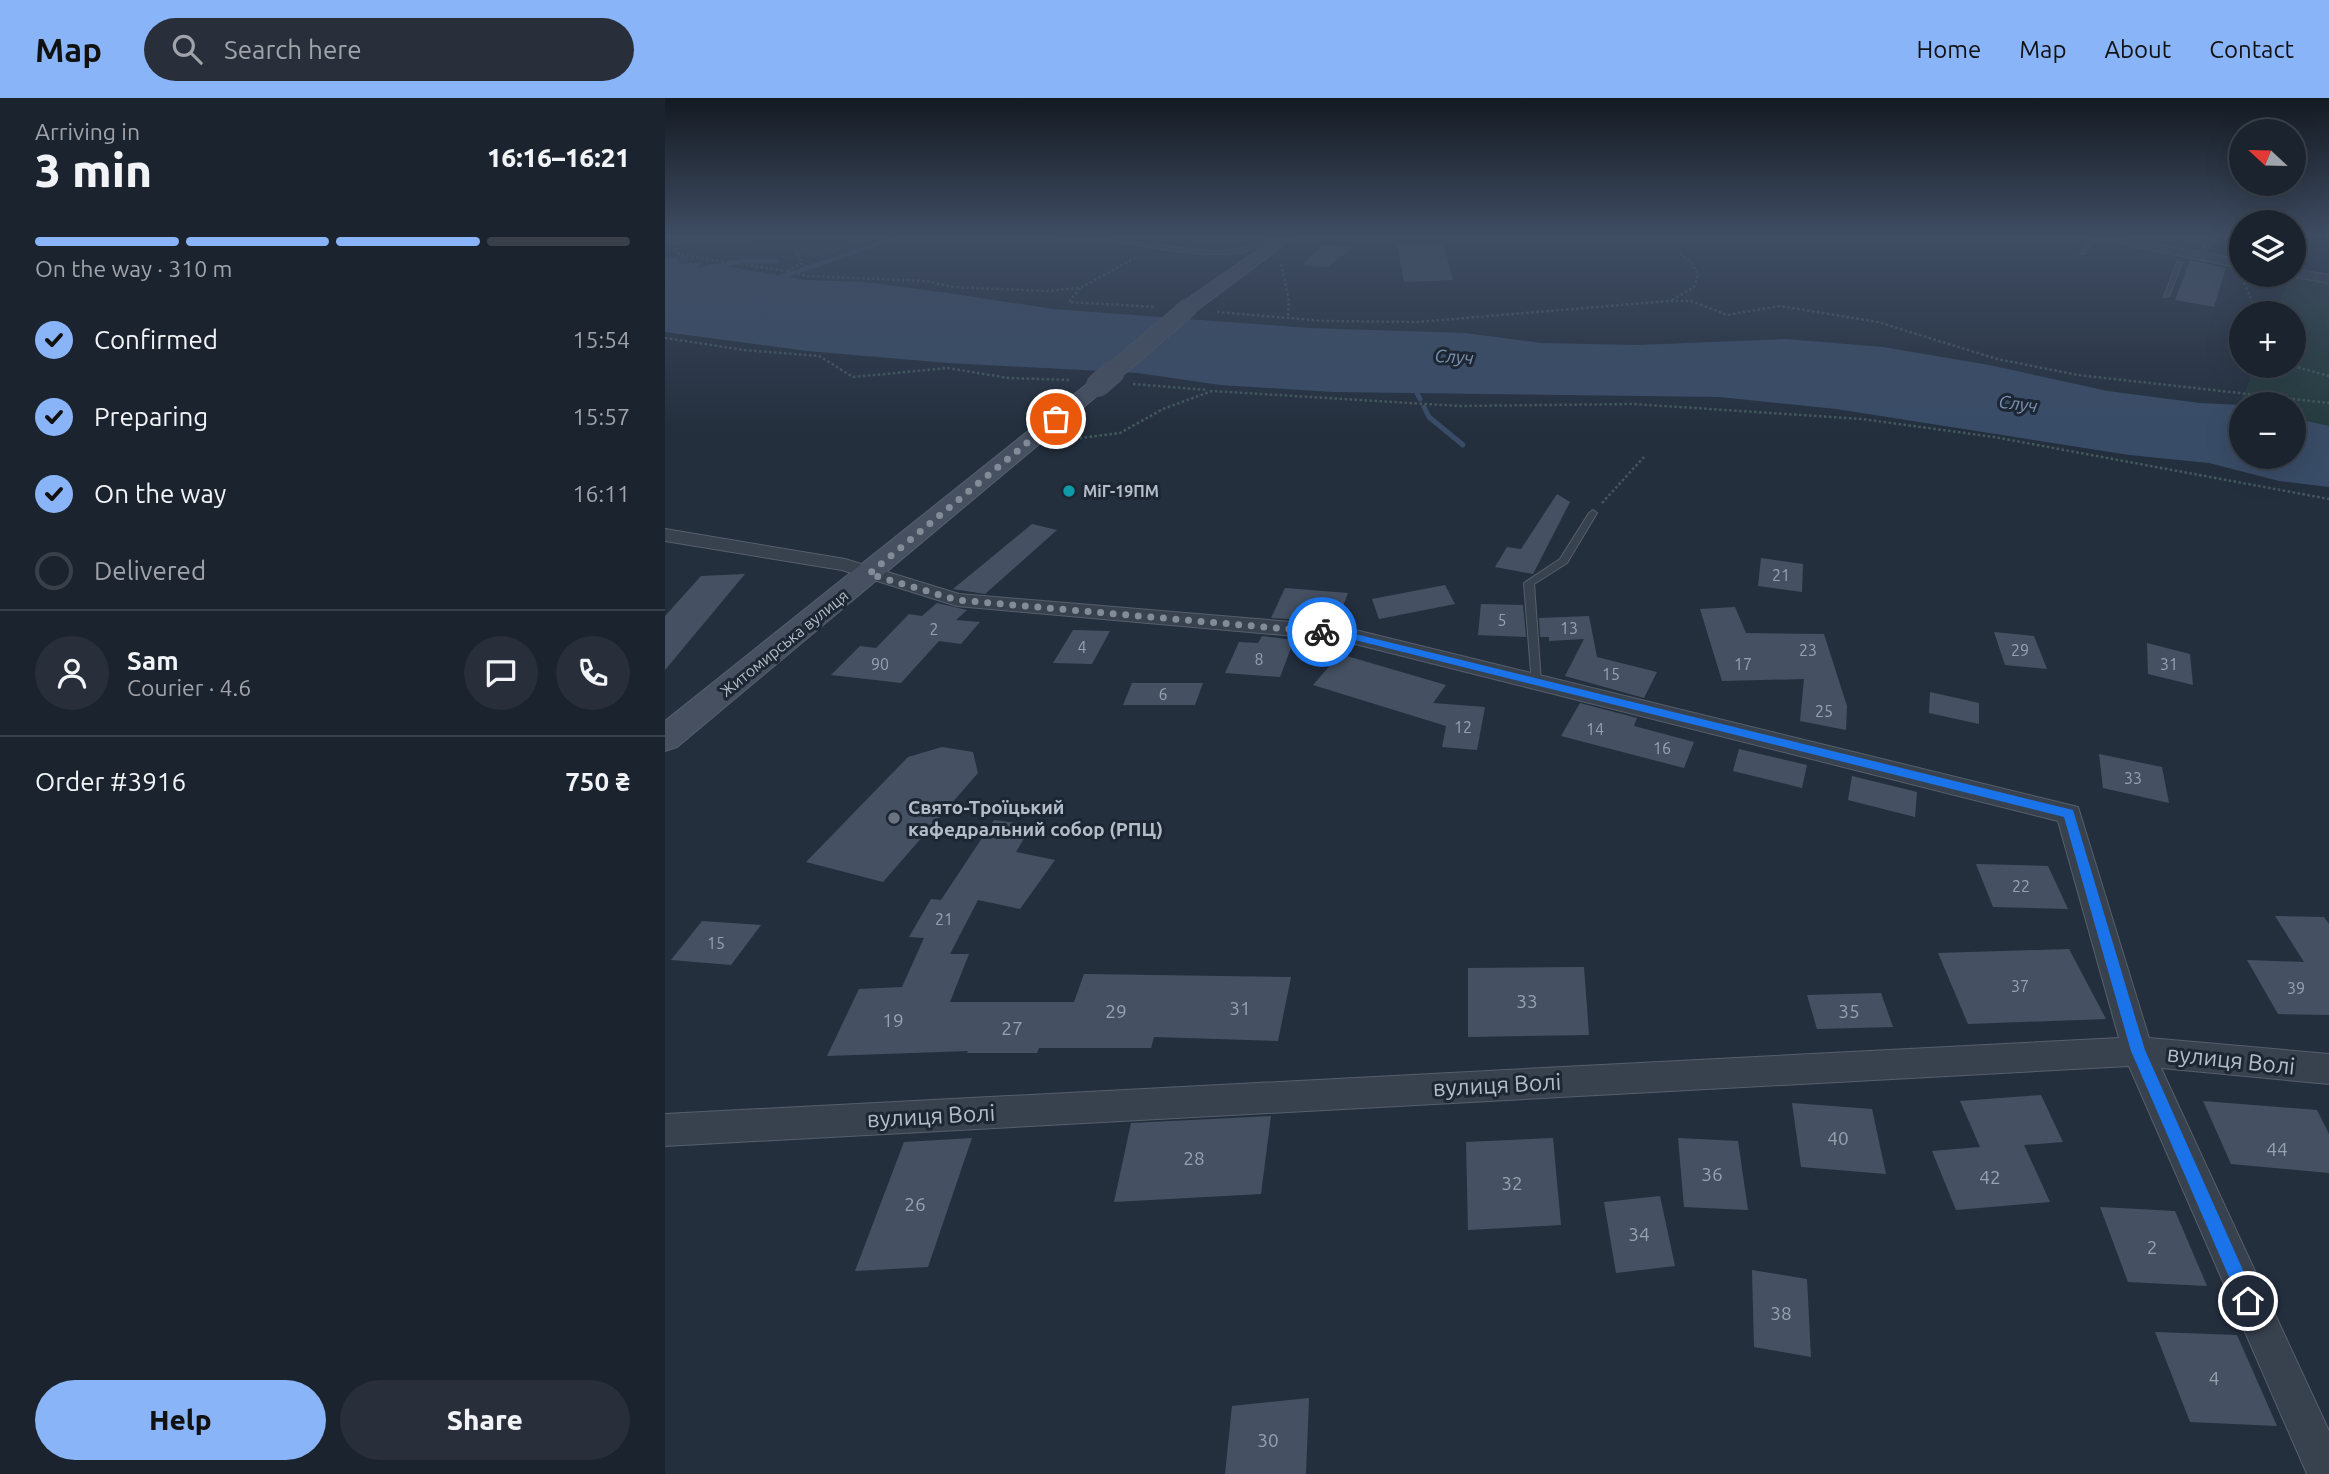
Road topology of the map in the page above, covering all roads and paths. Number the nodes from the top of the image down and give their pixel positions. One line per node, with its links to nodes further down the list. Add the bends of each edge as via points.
1 (1070, 300): 5 (path)
2 (1211, 300): 6 (main road, Житомирська вулиця)
3 (1287, 300): 7 (path)
4 (1669, 301): 7 (path, via 1418,322); 14 (path, via 1691,301 1727,314 1780,306 1838,314 1997,359 2078,375)
5 (1157, 307)
6 (1200, 309): 7 (path); 11 (main road, Житомирська вулиця, bridge)
7 (1288, 319)
8 (665, 338): 11 (path, via 819,356 853,377 948,368)
9 (2306, 370): 10 (path)
10 (2329, 376)
11 (1085, 382): 20 (main road, Житомирська вулиця)
12 (1122, 383): 13 (path)
13 (1212, 391): 15 (path, via 1163,409 1120,432 1081,438); 17 (path, via 1459,406 1633,404 1862,419 1994,437)
14 (2329, 403)
15 (1052, 452)
16 (1644, 457): 18 (path)
17 (2329, 499)
18 (1593, 513): 21 (lane, via 1564,561 1529,583)
19 (665, 535): 20 (street, via 845,565)
20 (869, 574): 21 (street, via 957,600 1339,633); 22 (main road, Житомирська вулиця)
21 (1536, 682): 23 (street, via 2069,814)
22 (665, 739)
23 (2138, 1051): 24 (street, вулиця Волі); 25 (street, вулиця Волі); 26 (street)
24 (2329, 1069)
25 (665, 1130)
26 (2329, 1474)

